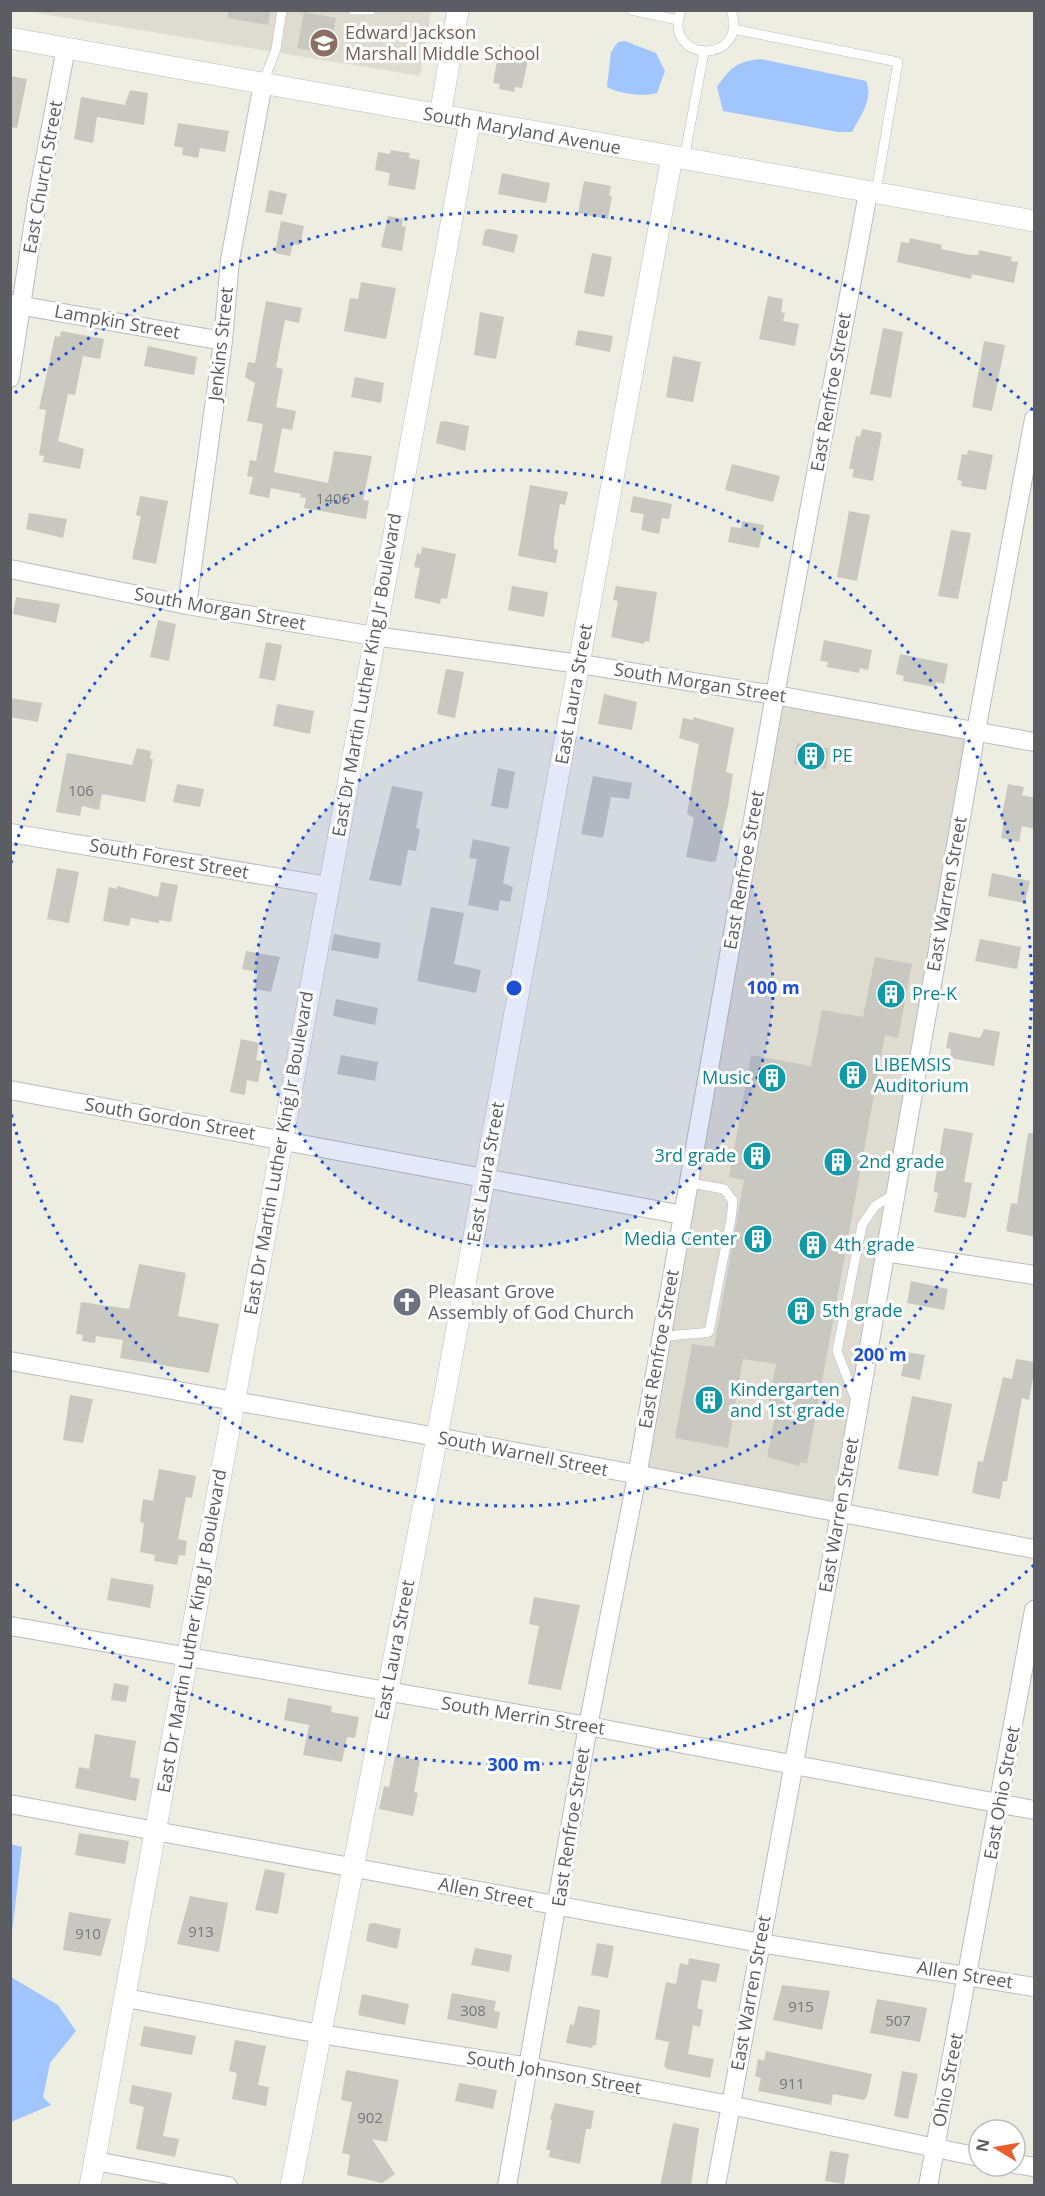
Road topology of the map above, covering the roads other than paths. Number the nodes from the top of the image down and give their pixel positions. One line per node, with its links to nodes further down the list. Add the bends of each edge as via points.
1 (282, 10): 12 (lane, via 276,49)
2 (353, 10): 3 (lane)
3 (371, 10)
4 (458, 10): 13 (street)
5 (632, 10): 7 (lane)
6 (731, 10): 8 (lane)
7 (679, 15): 11 (lane, via 681,38)
8 (734, 29): 11 (lane, via 726,43); 16 (lane, via 898,62)
9 (10, 38): 10 (street, South Maryland Avenue)
10 (66, 48): 12 (street, South Maryland Avenue); 18 (street, East Church Street)
11 (704, 52): 15 (lane)
12 (263, 84): 13 (street, South Maryland Avenue); 19 (street, Jenkins Street, via 230,260)
13 (440, 116): 14 (street, South Maryland Avenue)
14 (470, 121): 15 (street, South Maryland Avenue); 24 (street, East Dr Martin Luther King Jr Boulevard)
15 (678, 158): 16 (street, South Maryland Avenue); 25 (street, East Laura Street)
16 (872, 194): 17 (street, South Maryland Avenue); 26 (street, East Renfroe Street)
17 (1035, 221)
18 (16, 305): 19 (street, Lampkin Street); 20 (street, East Church Street)
19 (223, 340): 23 (street, Jenkins Street)
20 (10, 378)
21 (1035, 419): 27 (street, East Warren Street)
22 (10, 569): 23 (street, South Morgan Street)
23 (187, 604): 24 (street, South Morgan Street)
24 (374, 636): 25 (street, South Morgan Street); 30 (street, East Dr Martin Luther King Jr Boulevard)
25 (580, 664): 26 (street, South Morgan Street); 34 (street, East Laura Street)
26 (775, 694): 27 (street, South Morgan Street); 33 (street, East Renfroe Street)
27 (976, 731): 28 (street, South Morgan Street); 35 (street, East Warren Street)
28 (1035, 742)
29 (10, 832): 30 (street, South Forest Street)
30 (328, 886): 32 (street, East Dr Martin Luther King Jr Boulevard)
31 (10, 1090): 32 (street, South Gordon Street)
32 (282, 1140): 34 (street, South Gordon Street); 41 (street, East Dr Martin Luther King Jr Boulevard)
33 (690, 1179): 36 (street, East Renfroe Street); 39 (lane, via 696,1184 724,1189 732,1201 731,1219 709,1332)
34 (484, 1180): 36 (street, South Gordon Street); 43 (street, East Laura Street)
35 (896, 1192): 37 (street, East Warren Street); 42 (lane, via 875,1206 862,1224 837,1351)
36 (683, 1215): 39 (street, East Renfroe Street)
37 (885, 1252): 38 (street); 42 (street, East Warren Street)
38 (1035, 1275)
39 (661, 1338): 44 (street, East Renfroe Street)
40 (10, 1362): 41 (street, South Warnell Street)
41 (234, 1401): 43 (street, South Warnell Street); 49 (street, East Dr Martin Luther King Jr Boulevard)
42 (858, 1406): 45 (street, East Warren Street)
43 (437, 1437): 44 (street, South Warnell Street); 50 (street, East Laura Street)
44 (637, 1476): 45 (street, South Warnell Street); 51 (street, East Renfroe Street)
45 (840, 1514): 46 (street, South Warnell Street); 52 (street, East Warren Street)
46 (1035, 1550)
47 (1035, 1610): 53 (street, East Ohio Street)
48 (10, 1626): 49 (street, South Merrin Street)
49 (188, 1656): 50 (street, South Merrin Street); 56 (street, East Dr Martin Luther King Jr Boulevard)
50 (387, 1693): 51 (street, South Merrin Street); 57 (street, East Laura Street)
51 (588, 1726): 52 (street, South Merrin Street); 58 (street, East Renfroe Street)
52 (793, 1764): 53 (street, South Merrin Street); 59 (street, East Warren Street)
53 (1001, 1803): 55 (street, South Merrin Street); 60 (street, East Ohio Street)
54 (10, 1804): 56 (street, Allen Street)
55 (1035, 1810)
56 (156, 1830): 57 (street, Allen Street); 62 (street, East Dr Martin Luther King Jr Boulevard)
57 (354, 1868): 58 (street, Allen Street); 63 (street, East Laura Street)
58 (558, 1907): 59 (street, Allen Street); 64 (street, East Renfroe Street)
59 (760, 1943): 60 (street, Allen Street); 65 (street, East Warren Street)
60 (968, 1975): 61 (street, Allen Street); 66 (street, Ohio Street)
61 (1035, 1987)
62 (126, 1998): 63 (street, South Johnson Street); 68 (street, East Dr Martin Luther King Jr Boulevard)
63 (320, 2034): 64 (street, South Johnson Street); 71 (street, East Laura Street)
64 (530, 2067): 65 (street, South Johnson Street); 72 (street, East Renfroe Street)
65 (730, 2105): 66 (street, South Johnson Street); 73 (street, East Warren Street)
66 (935, 2149): 67 (street, South Johnson Street); 74 (street, Ohio Street)
67 (967, 2155)
68 (95, 2161): 69 (street, East Dr Martin Luther King Jr Boulevard); 70 (street)
69 (90, 2186)
70 (228, 2186)
71 (291, 2186)
72 (507, 2186)
73 (716, 2186)
74 (928, 2186)

